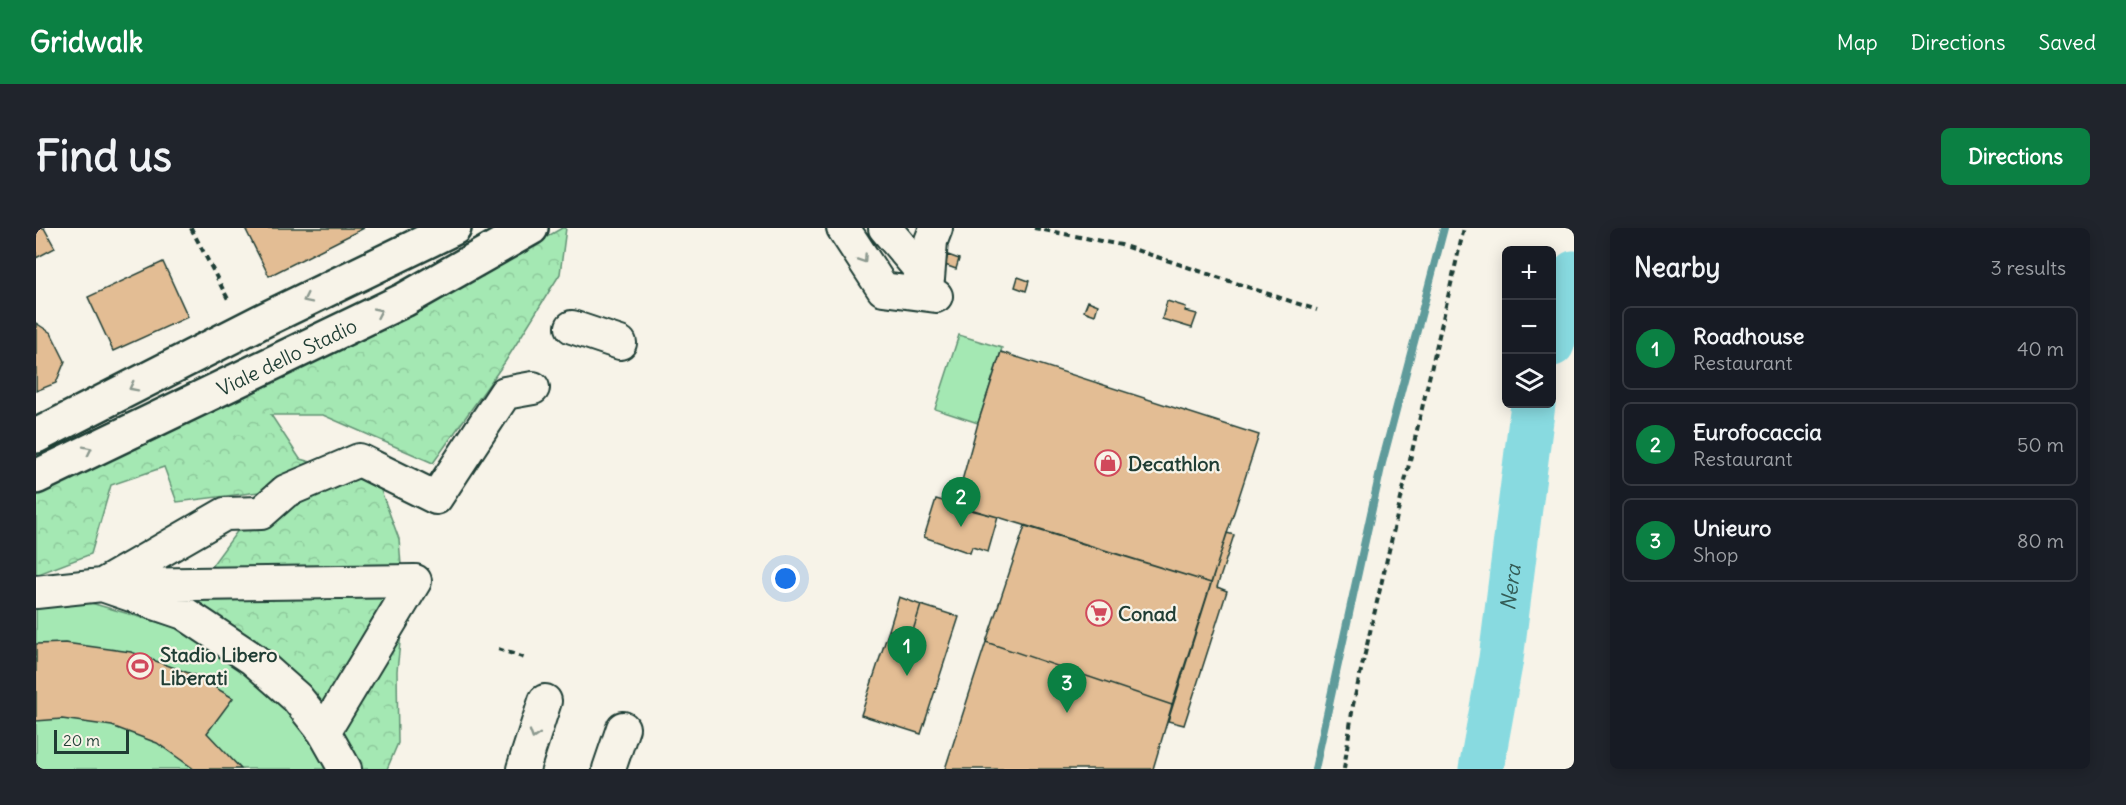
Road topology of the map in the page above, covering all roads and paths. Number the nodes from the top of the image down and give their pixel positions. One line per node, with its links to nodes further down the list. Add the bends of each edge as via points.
1 (191, 228): 10 (path)
2 (454, 228): 15 (main road, Viale dello Stadio, one-way to 15)
3 (531, 228): 16 (main road, Viale dello Stadio, one-way to 3, via 404,300)
4 (843, 228): 9 (street, one-way to 9, via 883,289)
5 (885, 228): 9 (street)
6 (936, 228): 9 (street, via 931,241)
7 (1034, 228): 11 (path, via 1121,245)
8 (1464, 228): 27 (path, via 1353,705)
9 (932, 288)
10 (229, 302)
11 (1317, 310)
12 (572, 327): 13 (street)
13 (620, 343)
14 (533, 388): 17 (street, via 505,393 436,498 359,460 286,491 261,513 225,513)
15 (36, 436)
16 (36, 477)
17 (102, 585): 18 (street); 23 (street, via 184,614 253,658 297,698); 23 (street, via 415,581)
18 (36, 592)
19 (498, 649): 20 (path)
20 (525, 658)
21 (545, 701): 25 (street, one-way to 25)
22 (623, 728): 26 (street)
23 (324, 732): 24 (street)
24 (345, 769)
25 (523, 769)
26 (609, 769)
27 (1344, 769)

